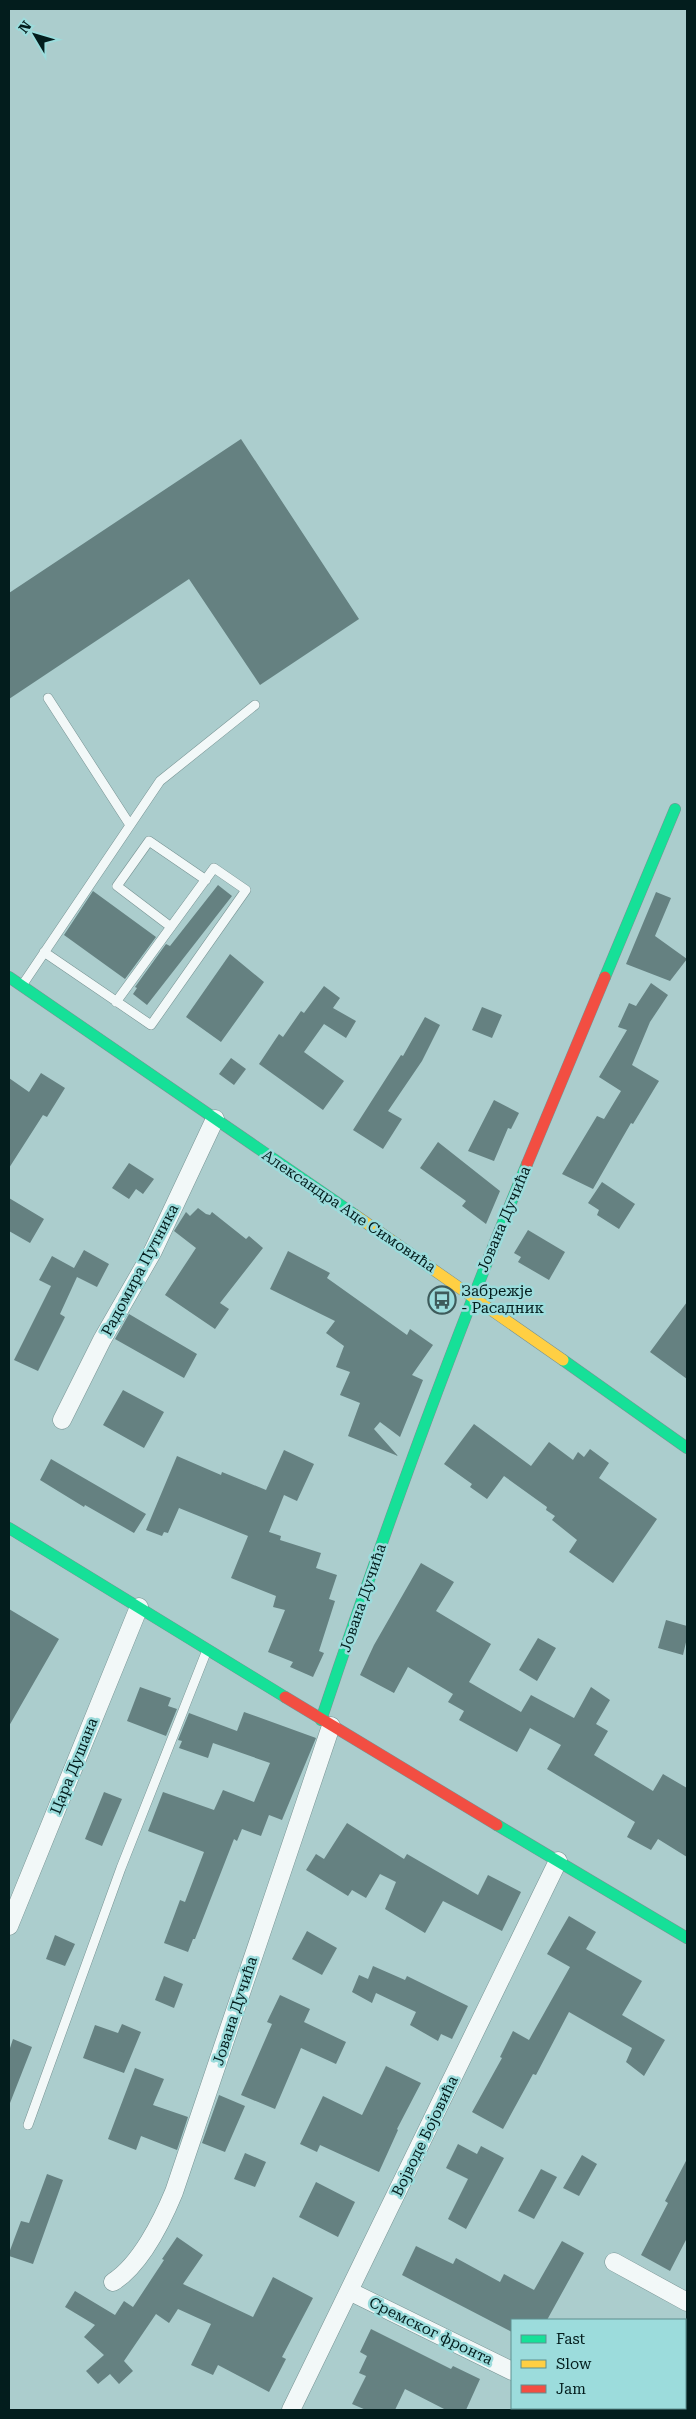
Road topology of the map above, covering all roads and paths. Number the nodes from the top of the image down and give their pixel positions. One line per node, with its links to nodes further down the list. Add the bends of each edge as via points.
1 (48, 698): 4 (lane)
2 (255, 705): 4 (lane, via 160,781)
3 (675, 808): 12 (street, Јована Дучића)
4 (130, 826): 7 (lane)
5 (206, 880): 6 (lane); 6 (lane, via 149,840 117,886); 10 (lane, via 214,868 246,890 151,1025)
6 (171, 927): 10 (lane)
7 (44, 952): 9 (lane); 10 (lane)
8 (9, 977): 9 (street, Александра Аце Симовића)
9 (21, 986): 11 (street, Александра Аце Симовића)
10 (116, 1002)
11 (215, 1119): 12 (street, Александра Аце Симовића); 13 (street, Радомира Путника, via 153,1251 102,1340)
12 (472, 1295): 14 (street, Александра Аце Симовића); 18 (street, Јована Дучића, via 371,1570)
13 (62, 1420)
14 (684, 1439)
15 (9, 1528): 16 (street)
16 (139, 1606): 17 (street); 20 (street, Цара Душана)
17 (208, 1648): 18 (street); 22 (lane, via 121,1868)
18 (326, 1723): 19 (street); 24 (street, Јована Дучића, via 174,2192 149,2240)
19 (558, 1862): 21 (street); 25 (street, Војводе Бојовића)
20 (9, 1926)
21 (687, 1938)
22 (28, 2125)
23 (614, 2262): 26 (street)
24 (113, 2282)
25 (349, 2291): 27 (street, Сремског фронта); 28 (street, Војводе Бојовића)
26 (686, 2298)
27 (511, 2372)
28 (291, 2410)

